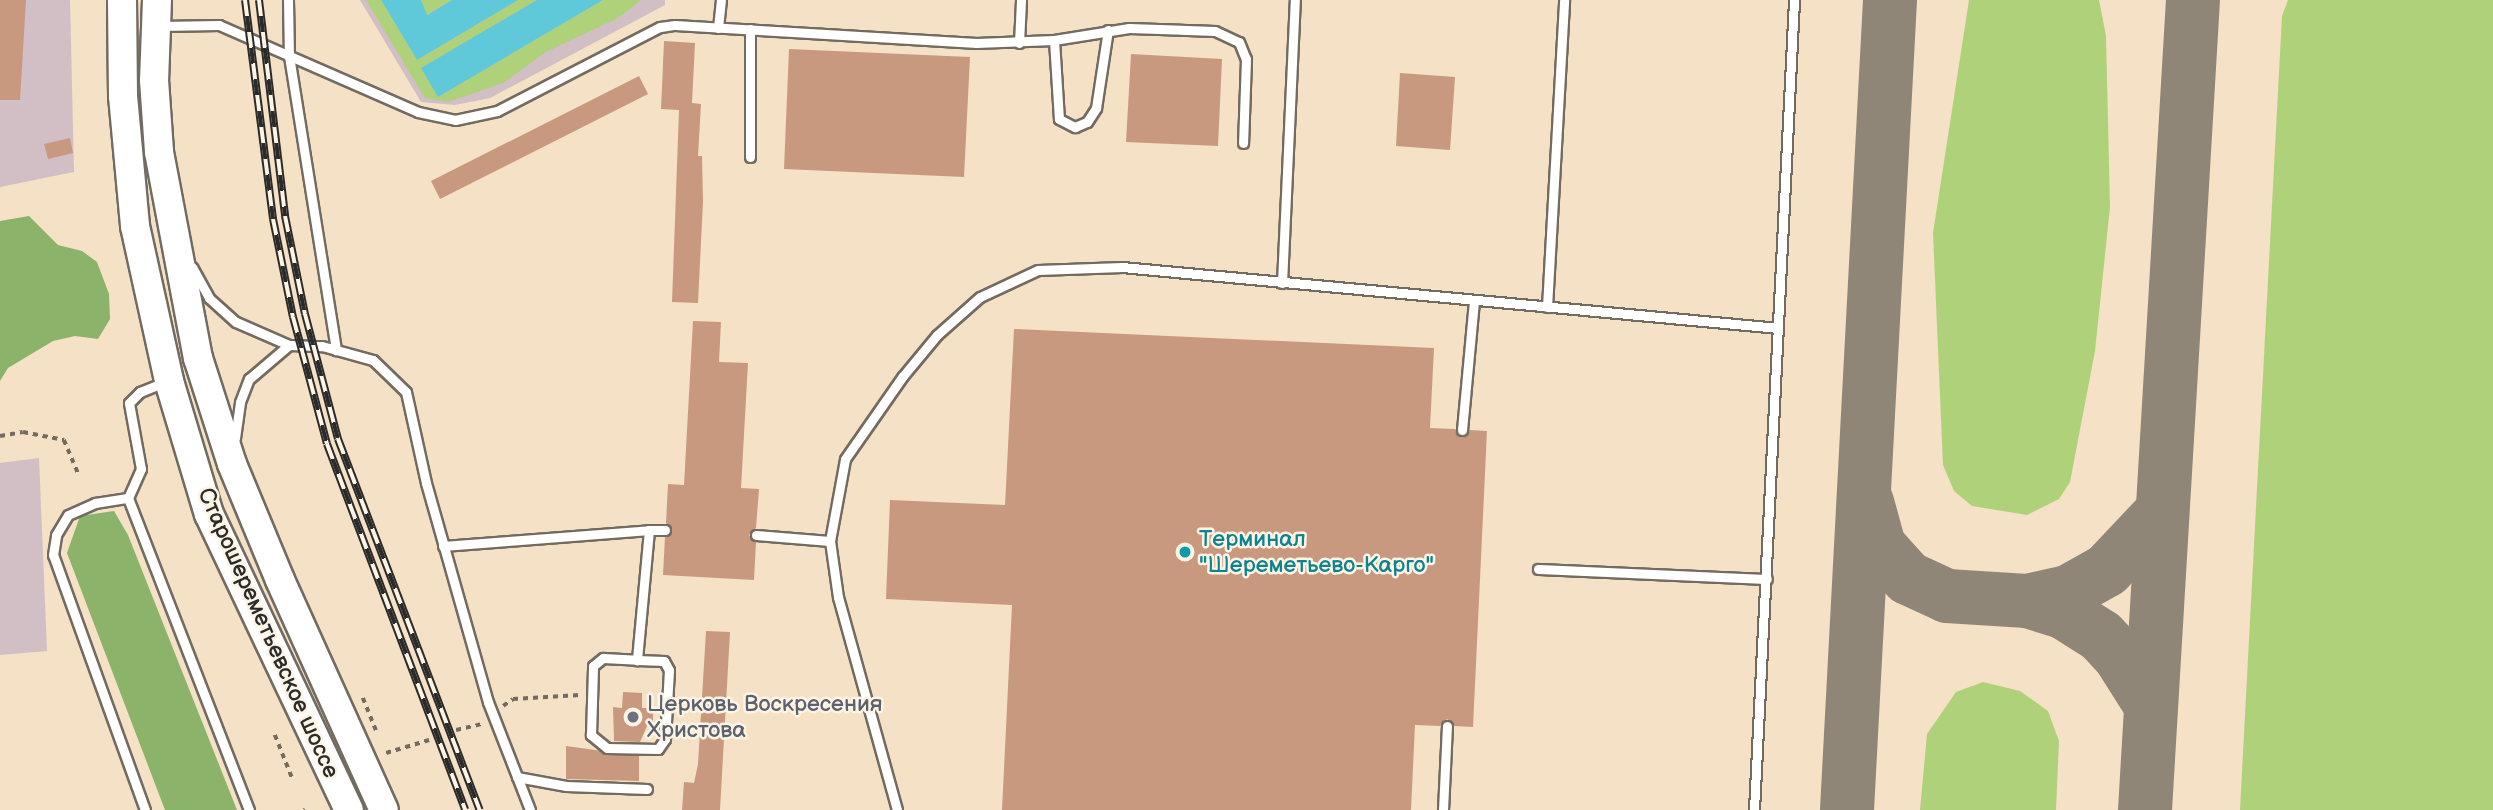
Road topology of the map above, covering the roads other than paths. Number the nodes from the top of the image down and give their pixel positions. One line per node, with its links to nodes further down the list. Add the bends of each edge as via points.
1 (122, 0): 24 (main road, Старошереметьевское шоссе, via 123,96 135,226)
2 (288, 0): 14 (lane)
3 (721, 0): 9 (lane)
4 (1021, 0): 13 (lane)
5 (1295, 0): 18 (lane)
6 (1564, 0): 20 (lane)
7 (1794, 0): 21 (lane)
8 (157, 13): 14 (lane, via 219,25); 17 (main road, Старошереметьевское шоссе, via 154,80)
9 (718, 27): 10 (lane); 14 (lane, via 660,27 497,111 456,120 418,112)
10 (750, 29): 13 (lane); 16 (lane)
11 (1108, 30): 12 (lane); 12 (lane, via 1096,108 1087,122 1075,127 1059,120); 15 (lane, via 1215,30 1239,42 1246,59)
12 (1054, 40): 13 (lane)
13 (1019, 43)
14 (289, 56): 23 (lane)
15 (1243, 143)
16 (750, 157)
17 (170, 219): 22 (lane, via 194,271 220,310 248,329); 26 (main road, Старошереметьевское шоссе, via 198,358)
18 (1282, 283): 19 (lane); 31 (lane, via 1122,267 1038,270 980,297 911,366 845,459)
19 (1475, 301): 20 (lane); 25 (lane)
20 (1547, 307): 21 (lane)
21 (1778, 328): 34 (lane)
22 (289, 345): 23 (lane); 26 (lane, via 250,379 240,402)
23 (335, 350): 32 (lane, via 373,360 406,392)
24 (169, 380): 27 (lane, via 140,391 129,402 141,469); 41 (main road, Старошереметьевское шоссе, via 209,514)
25 (1462, 430)
26 (232, 464): 42 (main road, Старошереметьевское шоссе)
27 (128, 498): 39 (lane, via 95,503 68,515 56,535 53,555); 40 (lane)
28 (649, 530): 29 (lane); 32 (lane); 35 (lane)
29 (665, 530)
30 (756, 535): 31 (lane)
31 (830, 541): 44 (lane, via 838,597)
32 (443, 545): 37 (lane, via 493,715)
33 (1538, 569): 34 (lane)
34 (1767, 579): 46 (lane)
35 (637, 660): 35 (lane, via 603,658 593,666 591,735 607,748 658,749 665,739 669,670 664,660)
36 (1447, 726): 45 (lane)
37 (517, 776): 38 (lane, via 566,786); 43 (lane)
38 (647, 789)
39 (145, 810)
40 (249, 810)
41 (349, 810)
42 (384, 810)
43 (530, 810)
44 (897, 810)
45 (1443, 810)
46 (1754, 810)

